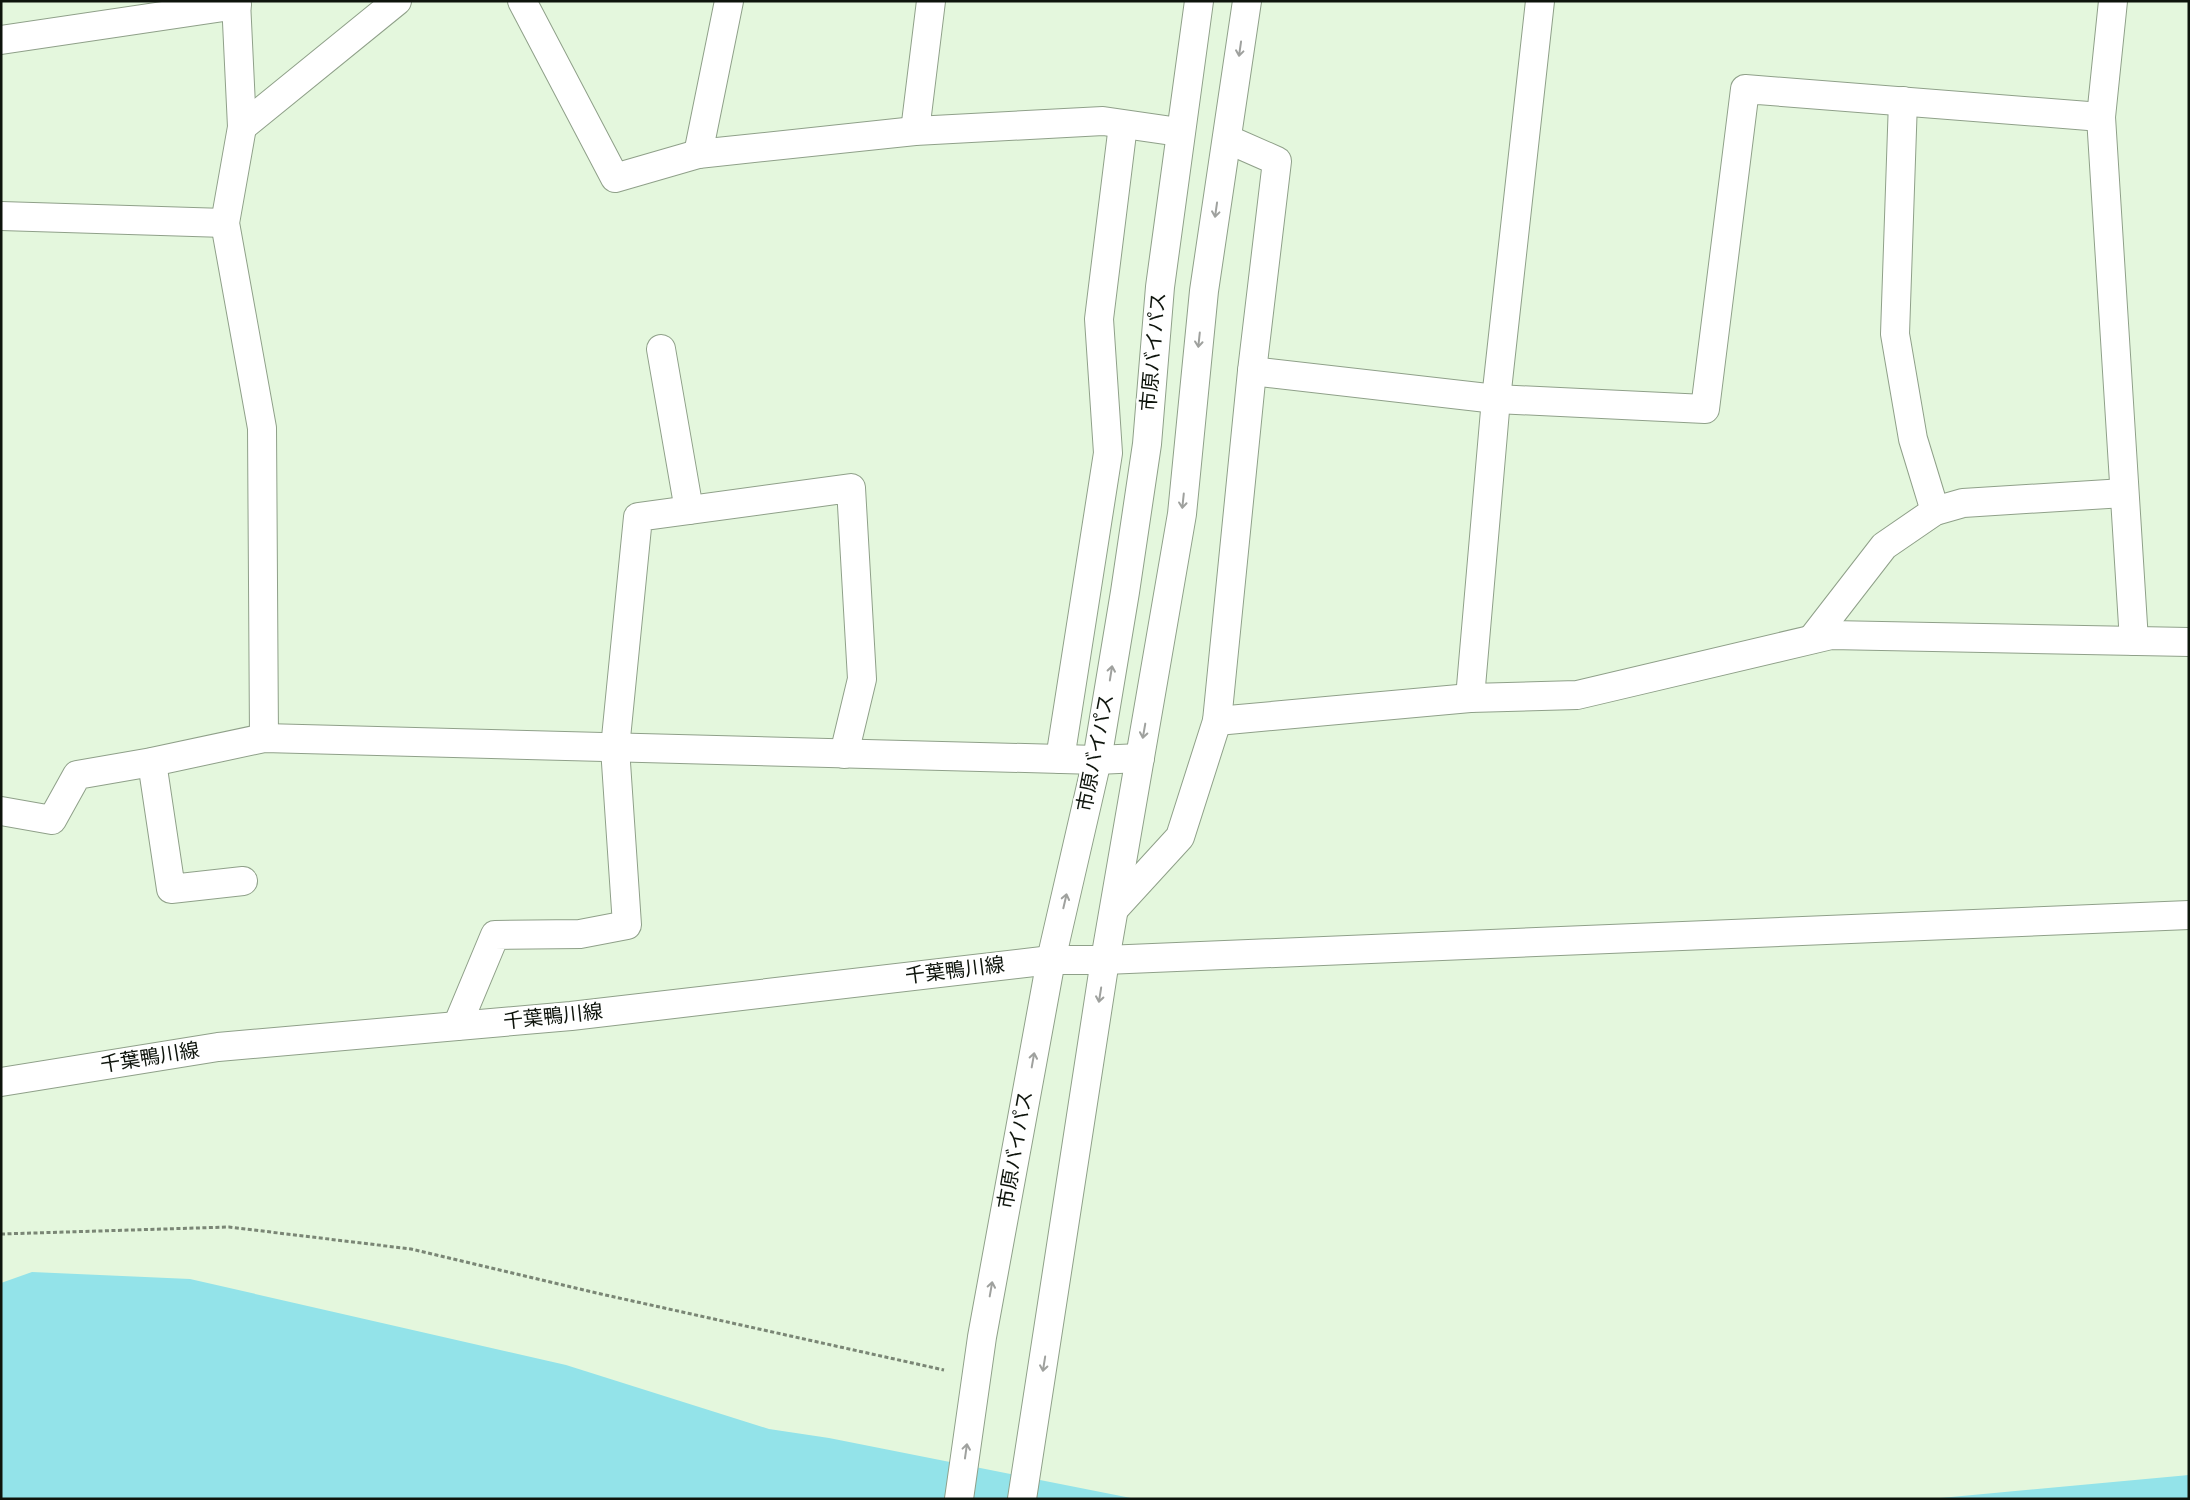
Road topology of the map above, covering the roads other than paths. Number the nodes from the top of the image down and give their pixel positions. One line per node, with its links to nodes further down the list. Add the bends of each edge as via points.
1 (398, 1): 14 (main road)
2 (522, 1): 18 (main road, via 616,178)
3 (729, 1): 18 (main road)
4 (931, 1): 15 (main road)
5 (1199, 1): 16 (main road, 市原バイパス)
6 (1247, 1): 17 (main road, one-way to 17)
7 (1540, 1): 23 (main road)
8 (2113, 1): 12 (main road)
9 (236, 3): 10 (main road); 14 (main road)
10 (1, 40)
11 (1903, 101): 12 (main road); 23 (main road, via 1745,88 1705,409); 26 (main road, via 1895,334 1913,439)
12 (2101, 117): 24 (main road)
13 (1123, 125): 15 (main road, via 1103,121); 16 (main road); 36 (main road, via 1099,320 1108,453)
14 (242, 127): 20 (main road)
15 (915, 132): 18 (main road)
16 (1179, 132): 37 (main road, 市原バイパス, one-way to 16, via 1147,444 1160,287)
17 (1227, 139): 22 (main road, via 1277,161); 35 (main road, one-way to 35, via 1204,291 1182,514)
18 (698, 154)
19 (1, 216): 20 (main road)
20 (225, 223): 32 (main road, via 262,428)
21 (661, 349): 25 (main road)
22 (1252, 371): 23 (main road); 31 (main road)
23 (1496, 399): 30 (main road)
24 (2124, 493): 26 (main road, via 1963,503); 28 (main road)
25 (689, 510): 33 (main road, via 638,517); 34 (main road, via 851,488 862,679)
26 (1935, 511): 27 (main road, via 1884,546)
27 (1812, 639): 28 (main road, via 1830,635); 30 (main road, via 1577,695)
28 (2134, 641): 29 (main road)
29 (2189, 642)
30 (1470, 698): 31 (main road)
31 (1217, 721): 41 (main road, via 1180,837)
32 (264, 738): 33 (main road); 38 (main road)
33 (615, 748): 34 (main road); 45 (main road, via 626,925 580,934 495,935)
34 (844, 754): 36 (main road)
35 (1140, 758): 37 (main road); 41 (main road)
36 (1060, 759): 37 (main road)
37 (1097, 760): 43 (main road, 市原バイパス, one-way to 37)
38 (152, 762): 39 (main road, via 77,775 52,820); 40 (main road, via 171,889)
39 (1, 811)
40 (243, 881)
41 (1115, 908): 44 (main road)
42 (2189, 915): 44 (main road, 千葉鴨川線)
43 (1051, 960): 44 (main road, 千葉鴨川線); 45 (main road, 千葉鴨川線, via 571,1016); 47 (main road, 市原バイパス, one-way to 43, via 982,1337)
44 (1105, 960): 48 (main road, one-way to 48)
45 (457, 1026): 46 (main road, 千葉鴨川線, via 218,1047)
46 (1, 1082)
47 (959, 1499)
48 (1022, 1499)

